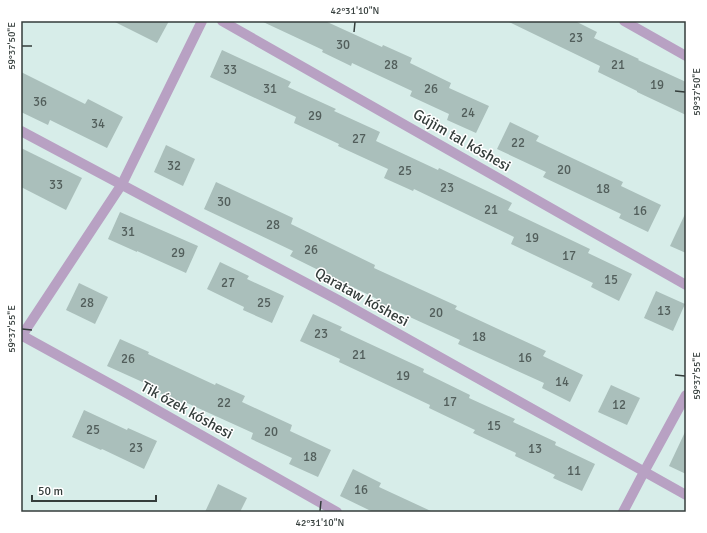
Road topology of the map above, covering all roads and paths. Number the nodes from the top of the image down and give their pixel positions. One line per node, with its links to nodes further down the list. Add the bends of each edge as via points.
1 (202, 21): 6 (street)
2 (222, 21): 7 (street, Gújim tal kóshesi)
3 (624, 21): 4 (street)
4 (686, 56)
5 (21, 130): 6 (street, Qarataw kóshesi)
6 (122, 184): 8 (street); 10 (street, Qarataw kóshesi, via 338,300)
7 (686, 285)
8 (21, 336): 12 (street, Tik ózek kóshesi)
9 (686, 395): 10 (street)
10 (644, 472): 11 (street, Qarataw kóshesi); 13 (street)
11 (686, 495)
12 (337, 512)
13 (623, 512)

